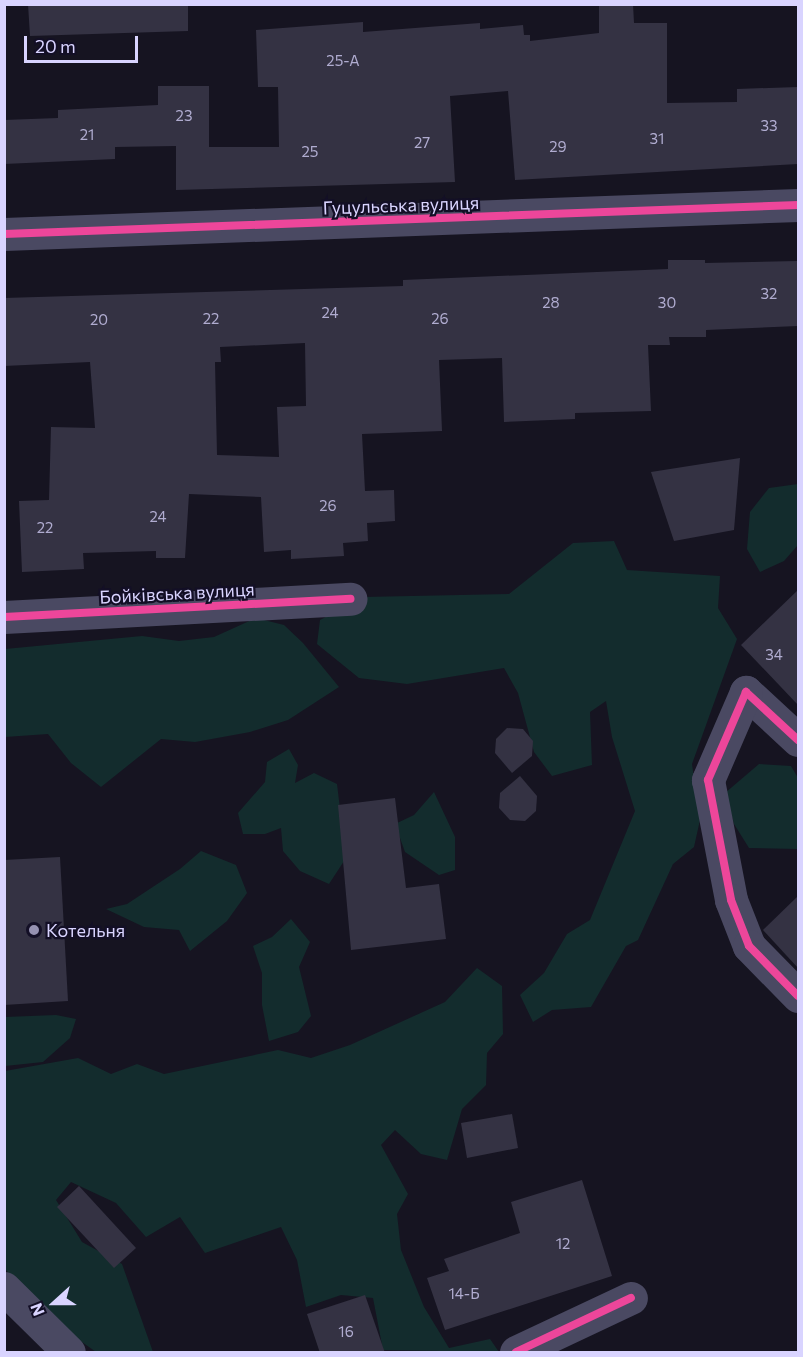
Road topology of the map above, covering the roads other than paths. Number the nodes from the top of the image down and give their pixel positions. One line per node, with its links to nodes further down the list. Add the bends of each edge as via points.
1 (798, 206): 2 (street, Гуцульська вулиця)
2 (4, 234)
3 (351, 599): 4 (street, Бойківська вулиця)
4 (4, 617)
5 (798, 740): 6 (street, via 746,692 708,780 731,900 749,946)
6 (798, 996)
7 (4, 1288): 9 (street)
8 (631, 1298): 10 (street)
9 (69, 1353)
10 (516, 1353)

